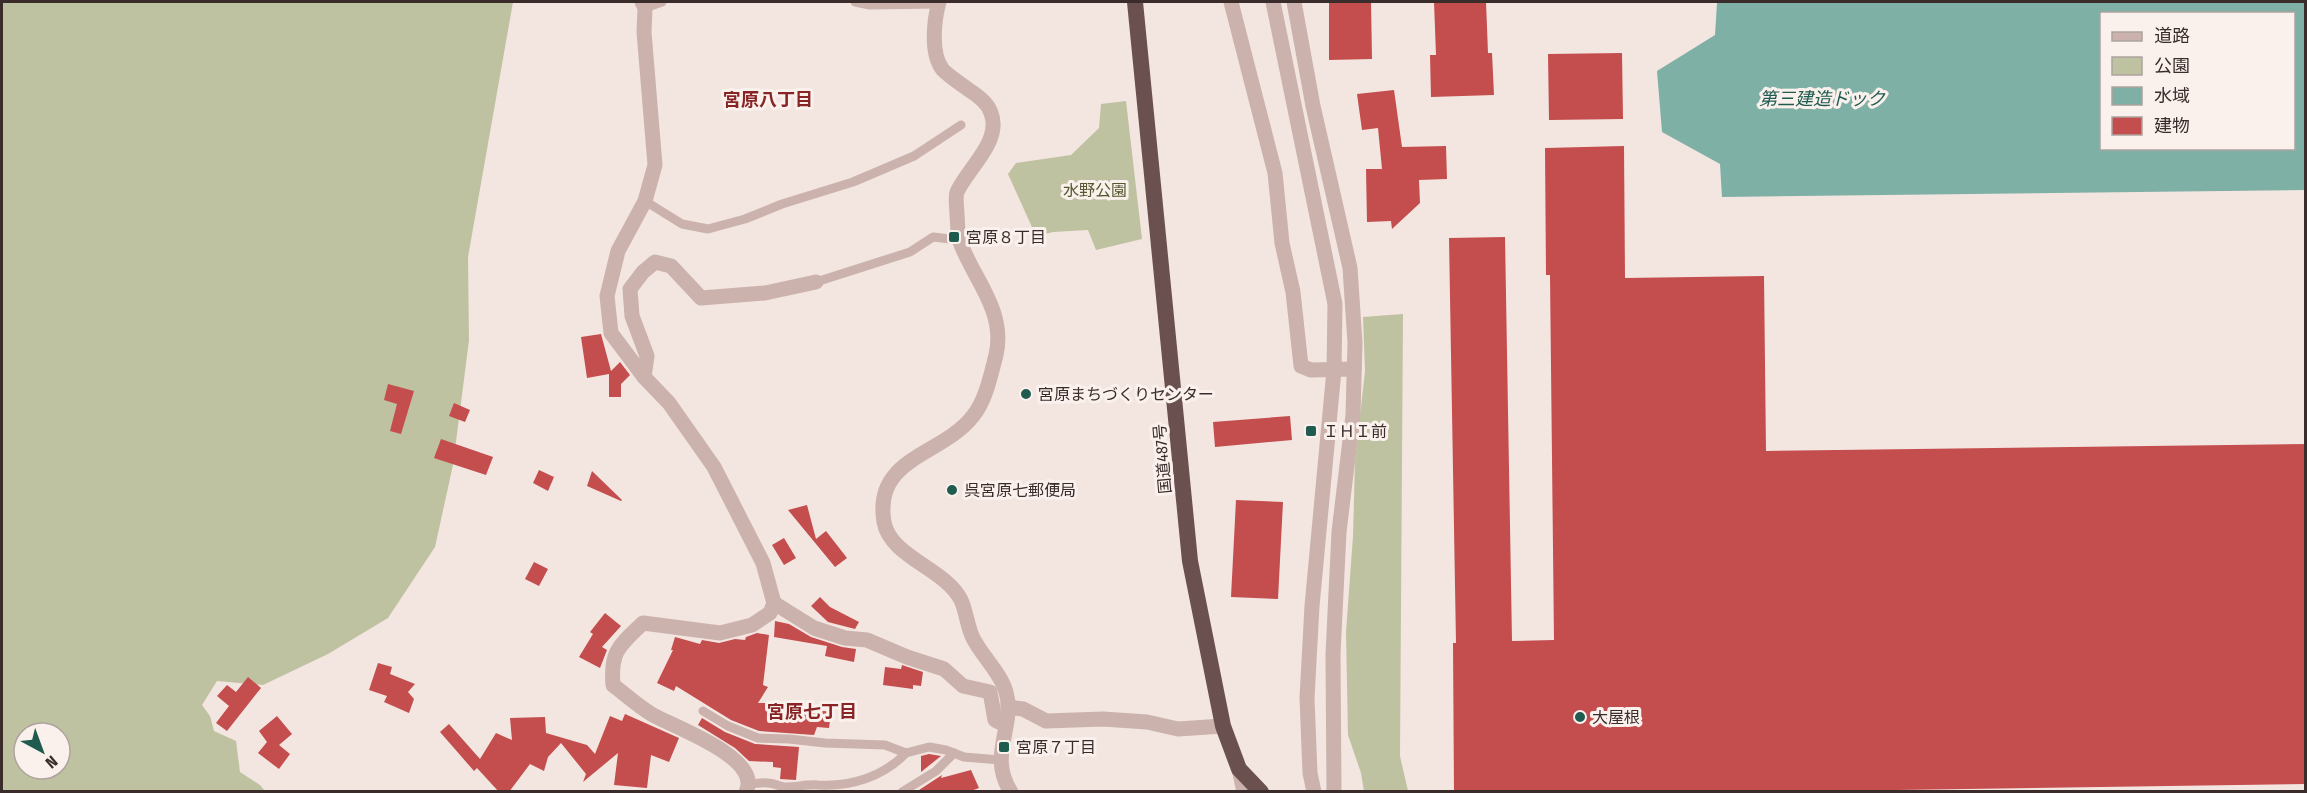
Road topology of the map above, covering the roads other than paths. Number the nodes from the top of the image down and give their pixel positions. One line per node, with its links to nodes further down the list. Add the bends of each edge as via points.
1 (662, 2): 8 (lane)
2 (855, 2): 7 (lane)
3 (1135, 2): 20 (highway, 国道487号, via 1190,561)
4 (1231, 2): 14 (street, via 1275,174 1301,366)
5 (1274, 2): 14 (street, via 1335,304)
6 (1294, 2): 13 (street, via 1350,268)
7 (938, 3): 11 (street, via 936,54 942,69 980,97 991,112 994,128 956,194)
8 (643, 5): 10 (street, via 655,165)
9 (961, 125): 10 (lane, via 914,156 853,182 708,229 682,224)
10 (645, 201): 15 (street, via 618,251 607,296 611,333)
11 (958, 240): 12 (lane, via 933,237 910,252); 17 (street, via 992,304 998,329 997,353 982,402 973,416 957,433 902,467 888,483 882,498 884,525 897,545 948,582 961,600 973,636 1006,691)
12 (816, 282): 15 (street, via 765,293 701,298 671,266 655,262 630,289 632,316 646,356)
13 (1354, 369): 14 (street); 31 (street, via 1333,643)
14 (1334, 370): 30 (street, via 1307,698)
15 (644, 377): 16 (street, via 669,403 714,467 763,563)
16 (774, 603): 19 (street, via 814,628 867,640 944,669 963,686 990,692 995,720); 25 (street, via 770,613 752,625 720,633 643,623 620,645 611,666 613,685 652,715 713,744 748,776)
17 (1008, 707): 19 (street); 20 (street, via 1023,709 1046,721 1147,722 1178,729)
18 (703, 711): 21 (lane, via 758,738 885,745)
19 (1005, 725): 23 (street)
20 (1223, 726): 24 (highway, 国道487号)
21 (906, 753): 22 (lane, via 929,747); 25 (lane, via 879,773 841,785 784,787 768,783)
22 (954, 753): 23 (lane); 26 (lane, via 936,771)
23 (1000, 760): 27 (street)
24 (1239, 769): 28 (street); 29 (highway, 国道487号)
25 (748, 788)
26 (902, 792)
27 (1011, 792)
28 (1244, 792)
29 (1261, 792)
30 (1314, 792)
31 (1334, 792)

